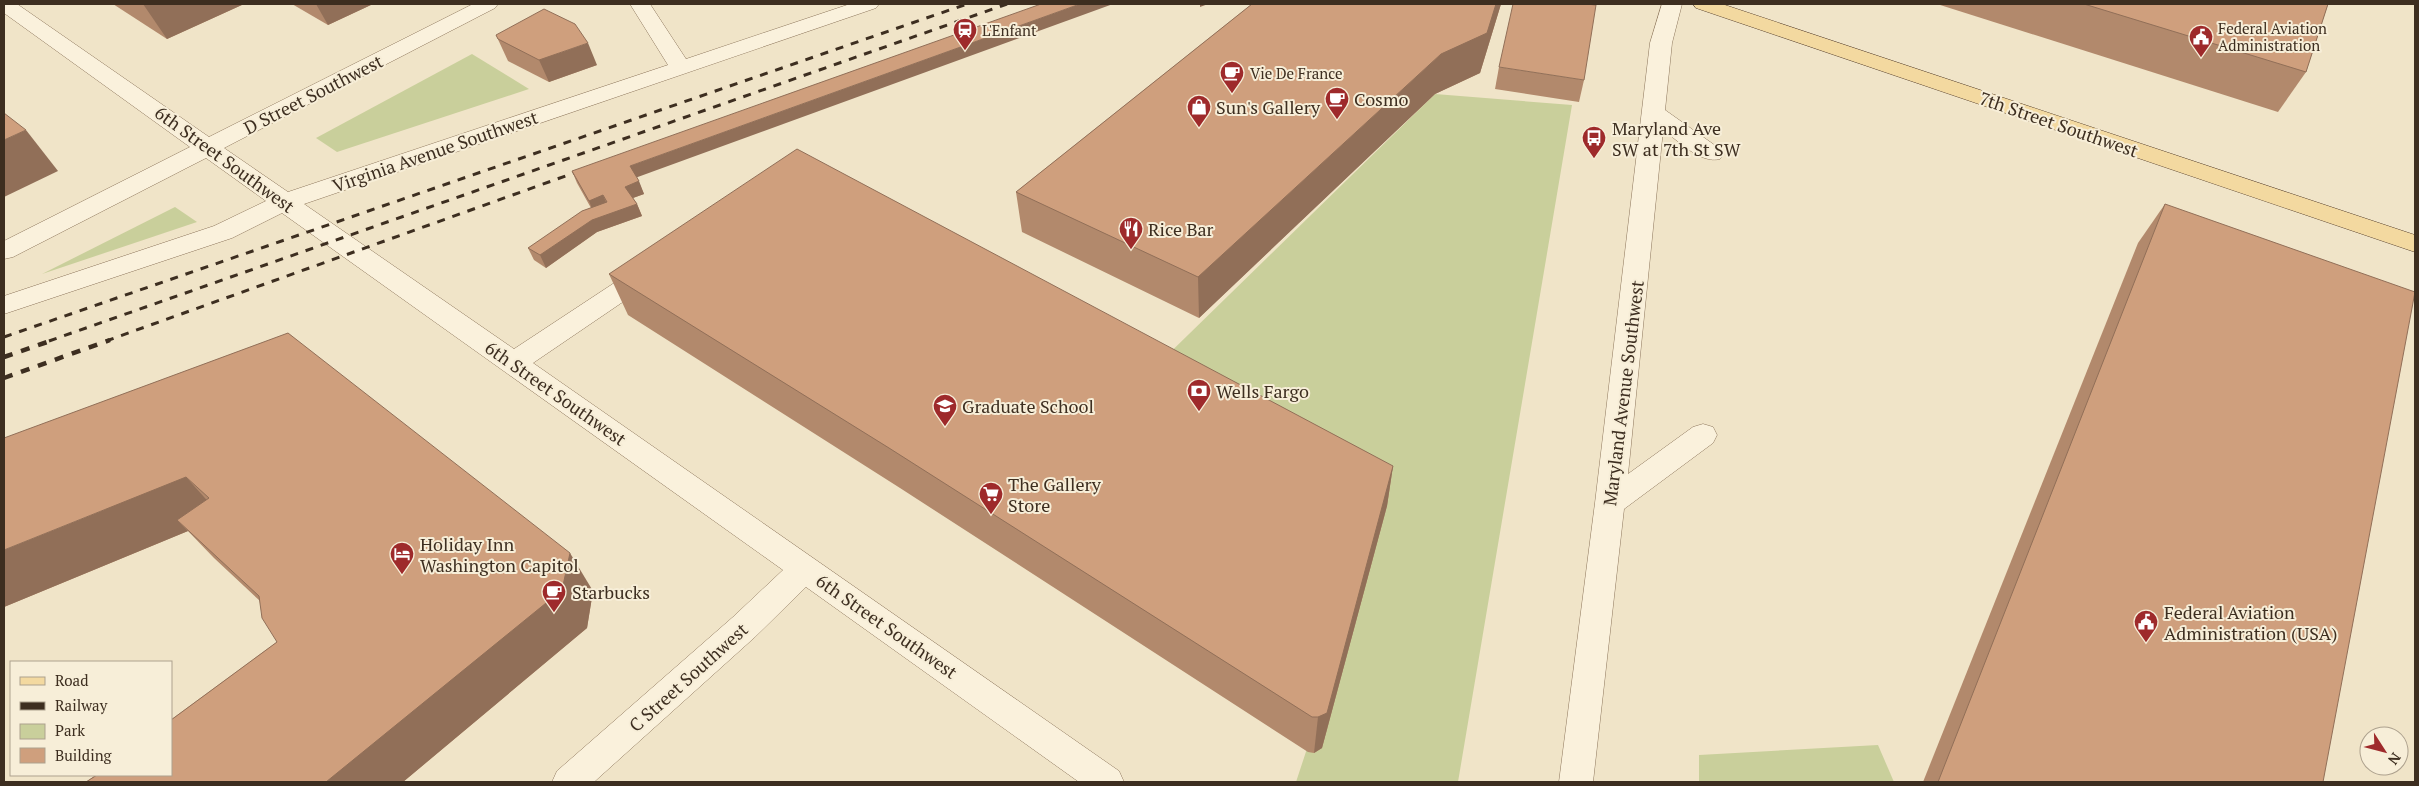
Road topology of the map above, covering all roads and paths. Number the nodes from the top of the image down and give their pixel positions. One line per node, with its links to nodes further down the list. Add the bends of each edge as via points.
1 (4, 4): 9 (street, 6th Street Southwest)
2 (488, 4): 9 (street, D Street Southwest)
3 (640, 4): 7 (street)
4 (869, 4): 7 (street, Virginia Avenue Southwest)
5 (1672, 4): 8 (street, Maryland Avenue Southwest, via 1661,43)
6 (1703, 4): 12 (main road, 7th Street Southwest)
7 (681, 68): 11 (street, Virginia Avenue Southwest)
8 (1655, 114): 10 (street); 18 (street, Maryland Avenue Southwest)
9 (209, 147): 11 (street, 6th Street Southwest); 13 (street, D Street Southwest)
10 (1712, 154)
11 (284, 202): 15 (street, Virginia Avenue Southwest, via 224,232); 16 (street, 6th Street Southwest)
12 (2415, 244)
13 (4, 251)
14 (668, 260): 16 (street)
15 (4, 305)
16 (513, 363): 19 (street, 6th Street Southwest)
17 (1703, 435): 18 (street)
18 (1610, 503): 22 (street, Maryland Avenue Southwest)
19 (805, 569): 20 (street, C Street Southwest); 21 (street, 6th Street Southwest)
20 (570, 782)
21 (1107, 782)
22 (1576, 782)

